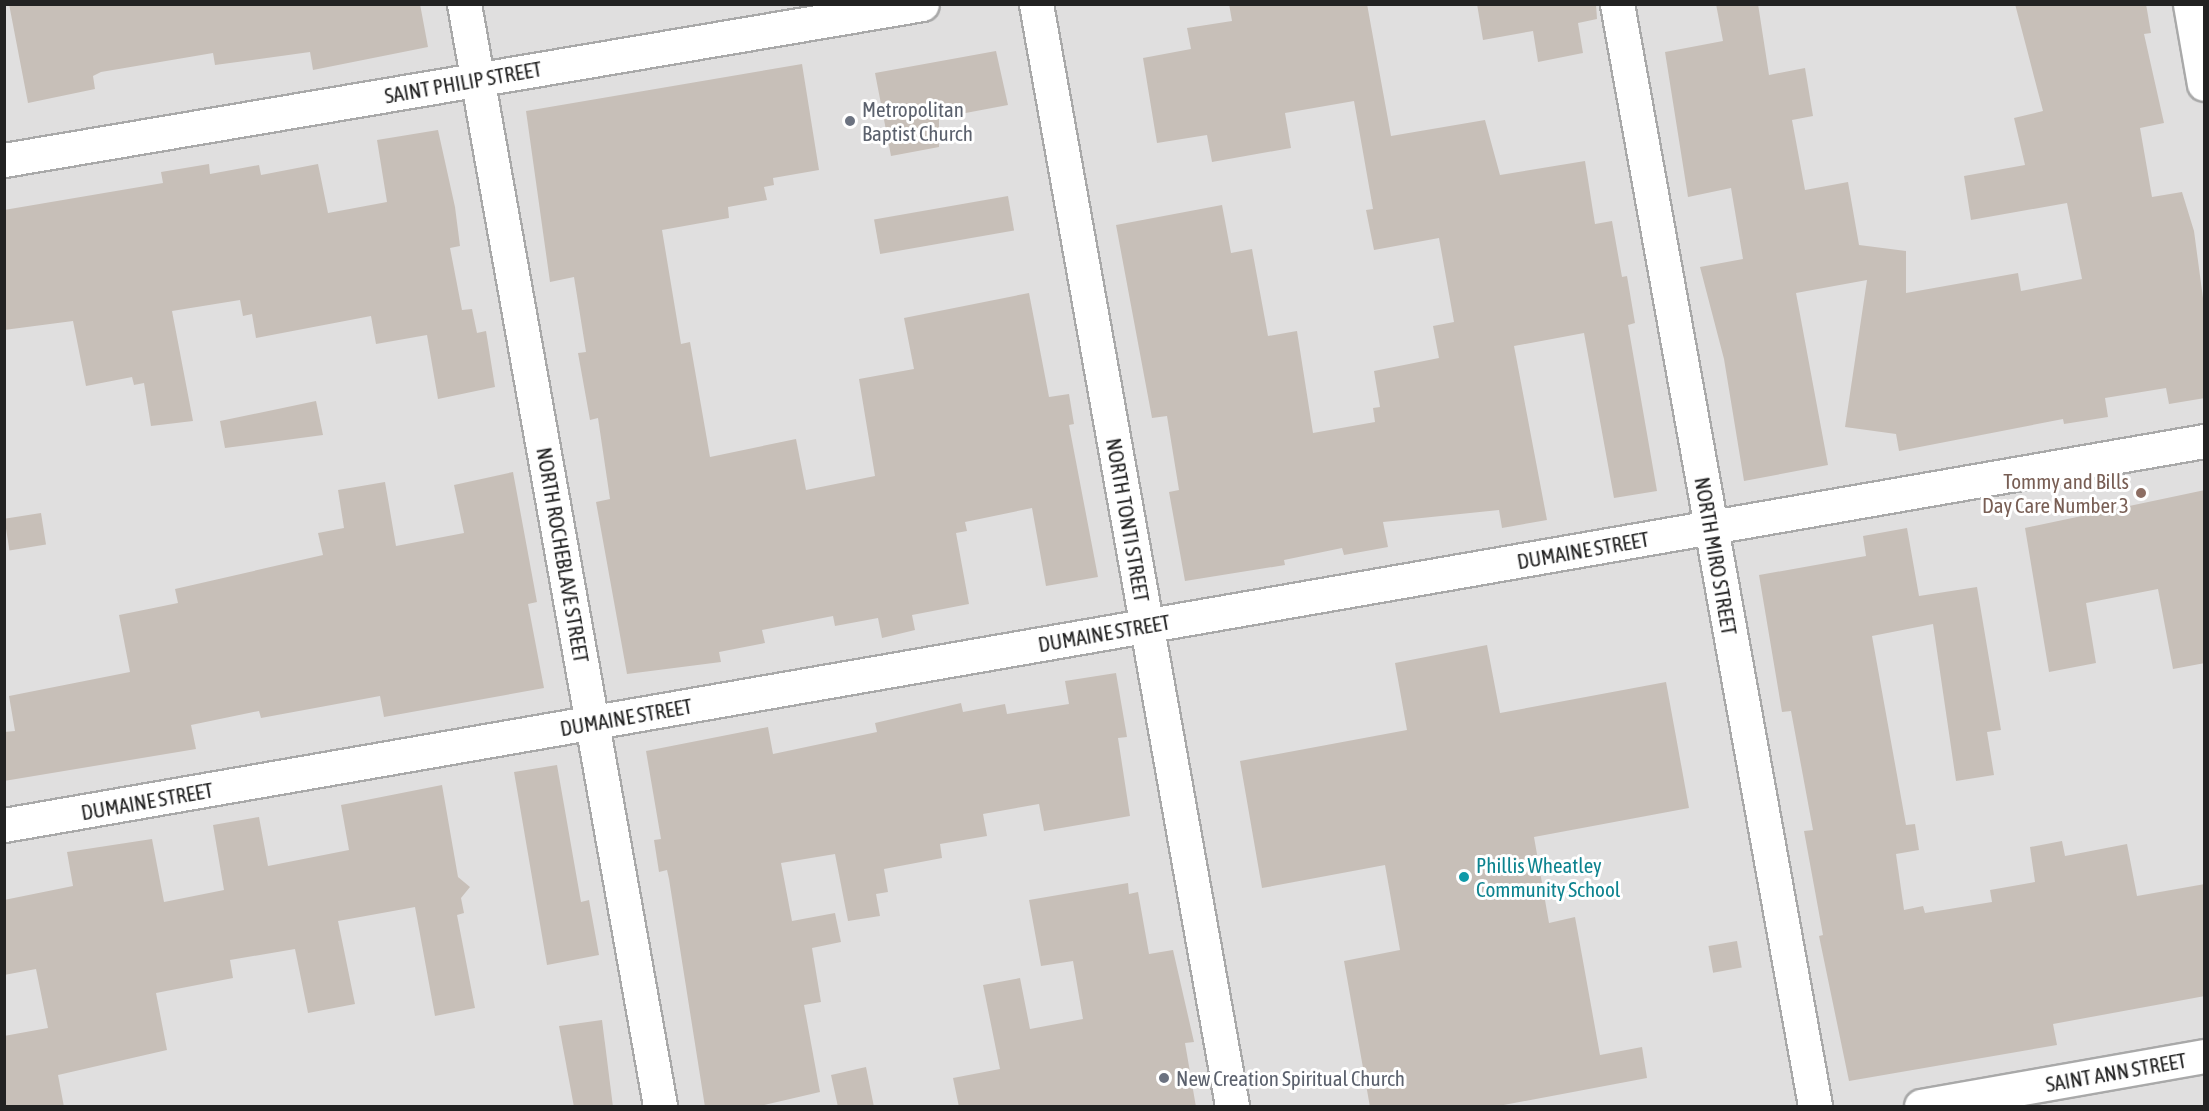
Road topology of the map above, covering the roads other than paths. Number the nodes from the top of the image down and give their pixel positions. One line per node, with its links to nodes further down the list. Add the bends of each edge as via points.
1 (464, 4): 6 (street, NORTH ROCHEBLAVE STREET)
2 (922, 4): 6 (street, SAINT PHILIP STREET)
3 (1036, 4): 11 (street, NORTH TONTI STREET)
4 (1617, 4): 10 (street, NORTH MIRO STREET)
5 (2190, 4): 7 (street)
6 (477, 80): 8 (street, SAINT PHILIP STREET); 12 (street, NORTH ROCHEBLAVE STREET)
7 (2205, 84)
8 (4, 160)
9 (2205, 441): 10 (street, DUMAINE STREET)
10 (1712, 528): 11 (street, DUMAINE STREET); 17 (street, NORTH MIRO STREET)
11 (1147, 626): 12 (street, DUMAINE STREET); 16 (street, NORTH TONTI STREET)
12 (593, 723): 13 (street, DUMAINE STREET); 15 (street, NORTH ROCHEBLAVE STREET)
13 (4, 825)
14 (2205, 1056): 18 (street, SAINT ANN STREET)
15 (660, 1107)
16 (1233, 1107)
17 (1815, 1107)
18 (1921, 1107)

